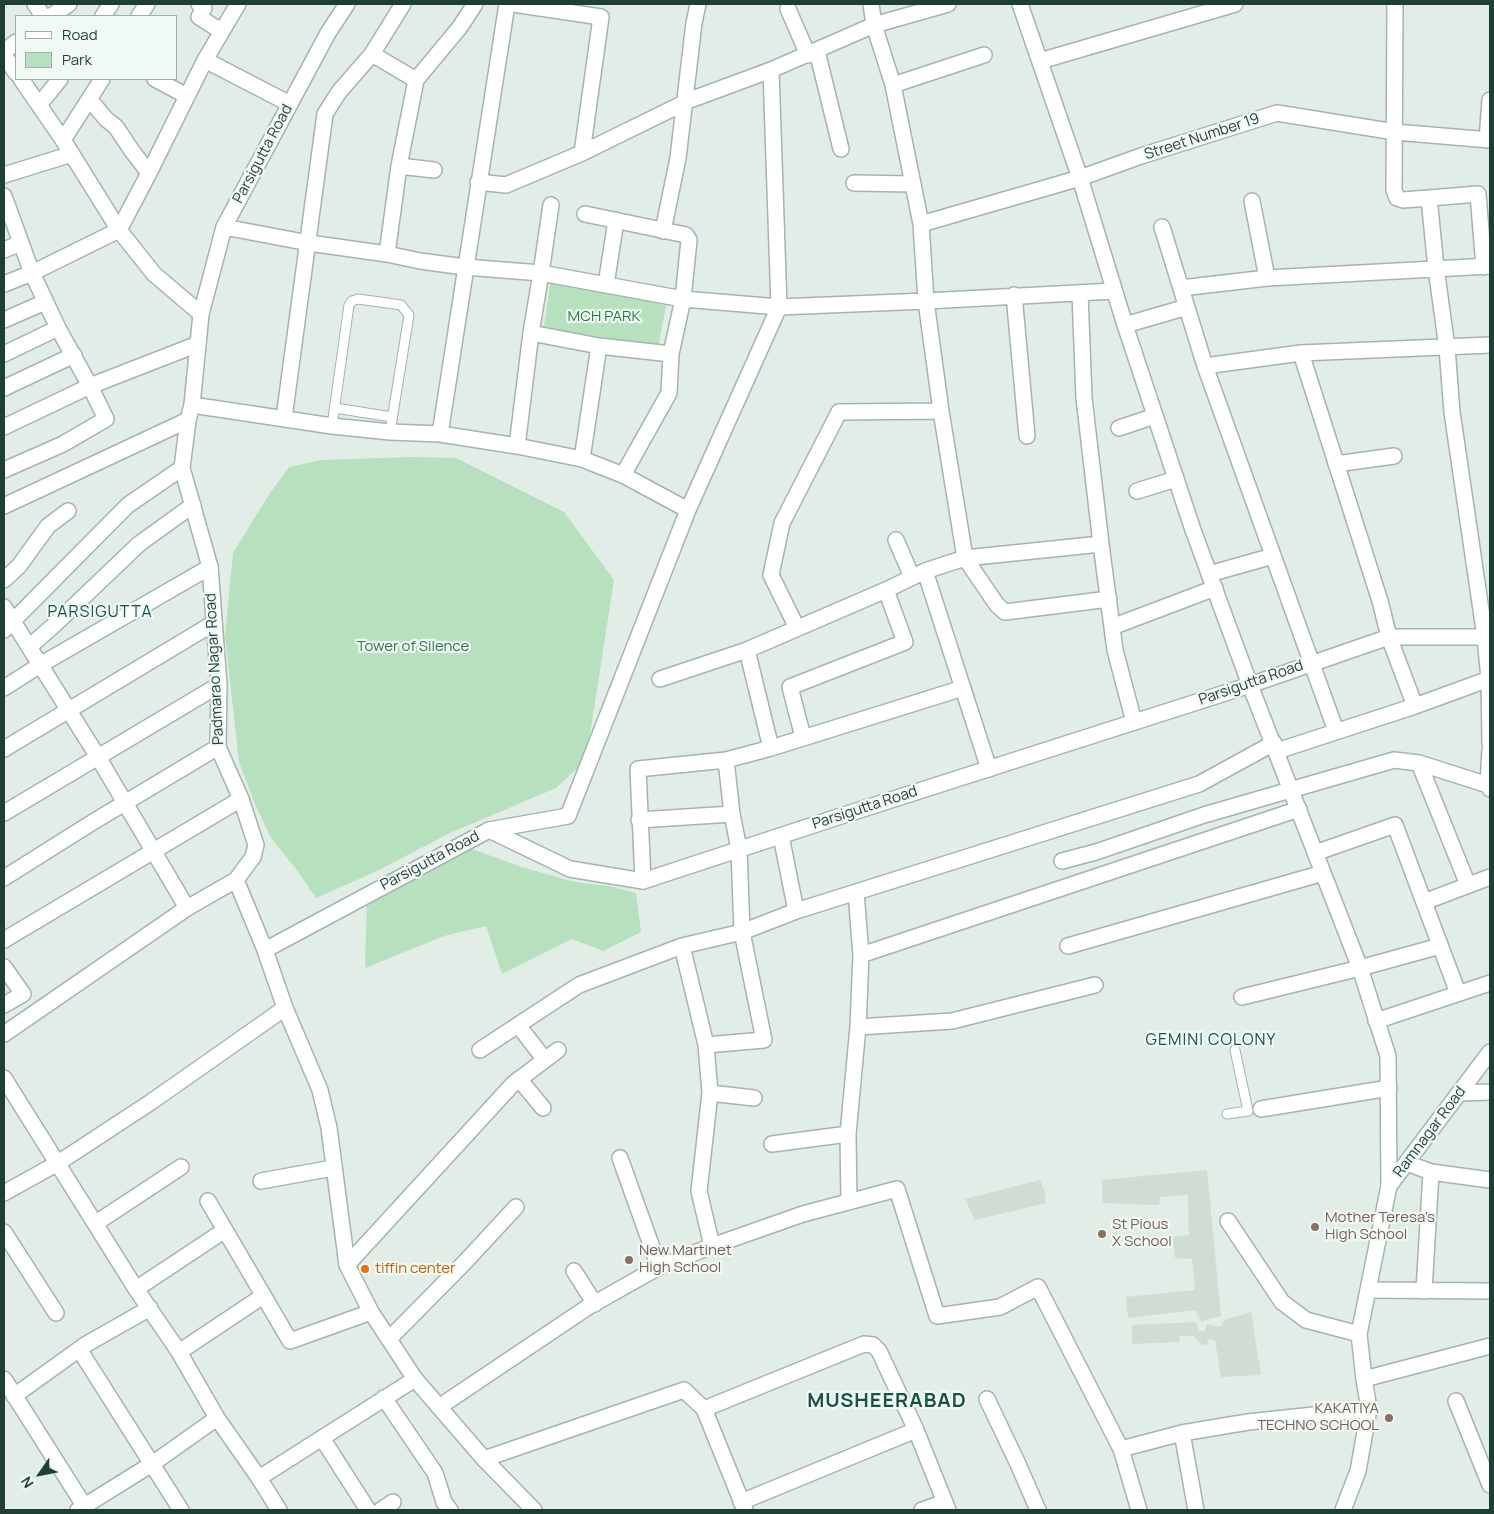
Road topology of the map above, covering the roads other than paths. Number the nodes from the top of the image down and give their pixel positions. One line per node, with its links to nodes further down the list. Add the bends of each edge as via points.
1 (35, 4): 19 (street)
2 (69, 4): 20 (street)
3 (111, 4): 21 (street)
4 (147, 4): 22 (street)
5 (198, 4): 24 (street, via 204,8 199,17)
6 (238, 4): 24 (street)
7 (347, 4): 45 (street, Parsigutta Road)
8 (403, 4): 28 (street)
9 (476, 4): 38 (street)
10 (507, 4): 57 (street)
11 (514, 4): 51 (street, via 601,17)
12 (698, 4): 43 (street)
13 (871, 4): 23 (street)
14 (948, 4): 23 (street)
15 (1020, 4): 31 (street)
16 (1235, 4): 31 (street)
17 (1395, 4): 46 (street)
18 (788, 9): 27 (street)
19 (43, 15)
20 (52, 15)
21 (104, 15)
22 (140, 15)
23 (874, 25): 27 (street); 39 (street)
24 (221, 31): 30 (street)
25 (15, 43): 26 (street)
26 (4, 53): 33 (street)
27 (812, 53): 32 (street); 49 (street)
28 (372, 54): 38 (street); 72 (street, via 339,92 325,114)
29 (984, 55): 39 (street)
30 (205, 60): 40 (street); 45 (street)
31 (1040, 61): 56 (street)
32 (771, 70): 43 (street); 90 (street)
33 (15, 71)
34 (21, 80): 44 (street)
35 (59, 80): 44 (street)
36 (101, 80): 41 (street)
37 (156, 80): 40 (street)
38 (416, 80): 52 (street)
39 (893, 84): 59 (street)
40 (187, 96): 54 (street)
41 (90, 100): 47 (street); 54 (street, via 116,127)
42 (1490, 100): 48 (street)
43 (685, 103): 51 (street); 70 (street)
44 (39, 104): 47 (street)
45 (290, 104): 67 (street, Parsigutta Road)
46 (1395, 132): 48 (street, Street Number 19); 56 (street, Street Number 19, via 1277,113); 60 (street, via 1394,190 1397,198)
47 (63, 140): 50 (street)
48 (1488, 140)
49 (841, 149)
50 (72, 154): 55 (street); 69 (street)
51 (582, 154): 57 (street, via 506,185)
52 (400, 166): 53 (street); 74 (street)
53 (434, 170)
54 (149, 173): 69 (street)
55 (4, 175)
56 (1080, 178): 66 (street, Street Number 19); 84 (street)
57 (478, 182): 75 (street)
58 (854, 183): 59 (street)
59 (913, 184): 66 (street)
60 (1430, 198): 76 (street, via 1478,194); 77 (street)
61 (1252, 201): 80 (street)
62 (551, 205): 79 (street)
63 (5, 207): 71 (street)
64 (585, 214): 65 (street)
65 (616, 220): 70 (street); 82 (street)
66 (921, 224): 88 (street)
67 (224, 227): 72 (street); 92 (street, Parsigutta Road)
68 (1162, 227): 83 (street)
69 (119, 230): 78 (street); 92 (street, via 154,274)
70 (663, 231): 87 (street, via 686,235 689,240)
71 (21, 243): 73 (street); 78 (street)
72 (309, 243): 74 (street); 112 (street)
73 (4, 250)
74 (387, 254): 75 (street)
75 (465, 267): 79 (street); 118 (street)
76 (1487, 267): 77 (street)
77 (1436, 268): 80 (street); 100 (street)
78 (32, 273): 81 (street); 89 (street)
79 (542, 273): 82 (street); 96 (street)
80 (1267, 278): 83 (street)
81 (4, 284)
82 (606, 285): 87 (street)
83 (1181, 288): 91 (street)
84 (1114, 291): 85 (street); 94 (street)
85 (1080, 293): 86 (street); 134 (street, via 1084,398)
86 (1014, 295): 88 (street); 119 (street)
87 (683, 299): 90 (street); 103 (street)
88 (926, 301): 90 (street); 110 (street)
89 (45, 302): 93 (street); 95 (street)
90 (779, 307): 131 (street)
91 (1187, 307): 94 (street); 105 (street)
92 (201, 314): 97 (street, Padmarao Nagar Road)
93 (4, 320)
94 (1125, 325): 111 (street)
95 (58, 328): 102 (street); 104 (street)
96 (531, 333): 99 (street); 120 (street)
97 (198, 344): 106 (street); 108 (street, Padmarao Nagar Road)
98 (1490, 345): 100 (street)
99 (599, 346): 103 (street); 122 (street)
100 (1447, 348): 101 (street); 149 (street, via 1452,412)
101 (1301, 353): 105 (street); 123 (street)
102 (4, 354)
103 (671, 354): 126 (street, via 669,393)
104 (74, 355): 106 (street); 107 (street)
105 (1204, 366): 135 (street)
106 (90, 386): 116 (street); 125 (street, via 106,419 63,444)
107 (4, 388)
108 (192, 405): 112 (street); 113 (street, Padmarao Nagar Road)
109 (335, 408): 114 (lane); 114 (lane, via 352,301 401,305 409,315); 115 (lane)
110 (941, 411): 136 (street); 147 (street, via 839,412 782,523 771,575)
111 (1155, 416): 117 (street); 127 (street)
112 (284, 418): 115 (street)
113 (188, 420): 124 (street, Padmarao Nagar Road); 130 (street)
114 (391, 424): 115 (street); 118 (street)
115 (332, 426)
116 (4, 427)
117 (1119, 428)
118 (440, 434): 120 (street)
119 (1028, 436)
120 (517, 446): 122 (street)
121 (1394, 456): 123 (street)
122 (582, 460): 126 (street)
123 (1336, 464): 148 (street)
124 (182, 468): 129 (street, Padmarao Nagar Road); 143 (street, via 128,505)
125 (4, 470)
126 (623, 475): 131 (street)
127 (1176, 479): 128 (street); 140 (street)
128 (1137, 490)
129 (193, 505): 137 (street, Padmarao Nagar Road); 145 (street, via 139,544)
130 (4, 506)
131 (688, 510): 184 (street, via 568,816)
132 (68, 511): 139 (street, via 48,526 19,566)
133 (896, 540): 138 (street)
134 (1101, 544): 136 (street); 142 (street)
135 (1272, 556): 140 (street); 153 (street)
136 (965, 558): 138 (street); 142 (street, via 996,605 1005,612)
137 (210, 567): 144 (street, Padmarao Nagar Road); 151 (street)
138 (919, 574): 141 (street); 160 (street)
139 (4, 580)
140 (1212, 581): 146 (street); 158 (street)
141 (886, 590): 147 (street); 165 (street, via 905,642 790,687)
142 (1109, 599): 146 (street)
143 (6, 619): 150 (street)
144 (214, 623): 157 (street, Padmarao Nagar Road); 162 (street)
145 (53, 626): 150 (street); 151 (street)
146 (1112, 627): 163 (street)
147 (797, 628): 152 (street)
148 (1389, 636): 149 (street, Parsigutta Road); 153 (street, Parsigutta Road); 161 (street)
149 (1487, 637): 156 (street)
150 (28, 647): 154 (street)
151 (70, 648): 154 (street)
152 (747, 650): 155 (street); 169 (street)
153 (1311, 663): 158 (street, Parsigutta Road); 164 (street)
154 (40, 665): 159 (street); 162 (street)
155 (660, 679)
156 (1489, 679): 161 (street); 166 (street)
157 (220, 684): 167 (street, Padmarao Nagar Road); 172 (street)
158 (1250, 685): 163 (street, Parsigutta Road); 168 (street)
159 (4, 688)
160 (963, 688): 165 (street); 175 (street)
161 (1415, 706): 164 (street)
162 (68, 710): 170 (street); 172 (street)
163 (1134, 722): 175 (street, Parsigutta Road)
164 (1336, 731): 168 (street)
165 (803, 737): 169 (street)
166 (1490, 743)
167 (218, 747): 178 (street, Padmarao Nagar Road); 179 (street)
168 (1276, 747): 177 (street); 196 (street, via 1199,784)
169 (771, 748): 173 (street)
170 (4, 749)
171 (1490, 750): 176 (street)
172 (98, 757): 179 (street); 181 (street)
173 (726, 760): 182 (street); 183 (street, via 638,769)
174 (1419, 763): 176 (street); 177 (street, via 1394,760); 195 (street)
175 (990, 769): 185 (street, Parsigutta Road)
176 (1489, 787)
177 (1292, 790): 180 (street); 189 (street)
178 (241, 799): 187 (street); 193 (street, Padmarao Nagar Road, via 256,845)
179 (125, 802): 187 (street); 192 (street)
180 (1299, 809): 188 (street); 206 (street)
181 (4, 813)
182 (732, 814): 183 (street); 186 (street)
183 (639, 820): 194 (street)
184 (489, 830): 194 (street, Parsigutta Road, via 570,869); 205 (street, Parsigutta Road)
185 (781, 836): 186 (street, Parsigutta Road); 199 (street)
186 (739, 849): 194 (street, Parsigutta Road); 200 (street)
187 (153, 850): 198 (street); 201 (street)
188 (1315, 853): 190 (street); 197 (street, via 1395,825)
189 (1062, 861)
190 (1323, 873): 203 (street); 208 (street)
191 (1490, 877): 195 (street)
192 (4, 878)
193 (236, 880): 198 (street); 205 (street)
194 (643, 881)
195 (1468, 885): 197 (street)
196 (856, 892): 199 (street); 206 (street)
197 (1424, 902): 204 (street)
198 (187, 908): 218 (street)
199 (796, 911): 200 (street)
200 (742, 932): 202 (street); 219 (street, via 764,1040)
201 (4, 940)
202 (682, 946): 216 (street, via 579,985); 219 (street)
203 (1068, 946)
204 (1440, 946): 208 (street); 211 (street)
205 (265, 950): 214 (street)
206 (861, 955): 217 (street)
207 (4, 967): 213 (street, via 23,994)
208 (1360, 968): 212 (street); 215 (street)
209 (1490, 983): 211 (street)
210 (1095, 985): 217 (street, via 952,1021)
211 (1458, 994): 215 (street)
212 (1242, 997)
213 (4, 1005)
214 (285, 1008): 238 (street); 241 (street, via 320,1090 329,1128)
215 (1376, 1021): 227 (street, via 1388,1056)
216 (518, 1025): 220 (street); 224 (street)
217 (858, 1027): 235 (street)
218 (4, 1034)
219 (706, 1044): 228 (street)
220 (480, 1050)
221 (558, 1050): 224 (street)
222 (1234, 1050): 233 (lane)
223 (1490, 1052): 230 (street, Ramnagar Road)
224 (545, 1060): 226 (street)
225 (4, 1078): 238 (street)
226 (519, 1079): 232 (street); 255 (street)
227 (1389, 1088): 233 (street); 245 (street)
228 (710, 1092): 231 (street); 254 (street, via 699,1191)
229 (1490, 1092): 230 (street)
230 (1459, 1093): 239 (street, Ramnagar Road)
231 (754, 1098)
232 (543, 1108)
233 (1255, 1110): 234 (lane)
234 (1227, 1114)
235 (848, 1134): 236 (street); 248 (street)
236 (772, 1144)
237 (620, 1158): 256 (street)
238 (58, 1163): 246 (street); 251 (street)
239 (1407, 1163): 242 (street); 245 (street, Ramnagar Road)
240 (181, 1167): 251 (street)
241 (333, 1168): 244 (street); 255 (street)
242 (1431, 1172): 243 (street); 260 (street)
243 (1490, 1180)
244 (261, 1181)
245 (1389, 1186): 259 (street, Ramnagar Road)
246 (4, 1193)
247 (208, 1201): 252 (street)
248 (849, 1202): 254 (street, via 803,1214); 286 (street, via 897,1189 937,1316 1000,1306 1038,1287)
249 (516, 1208): 268 (street)
250 (1228, 1221): 267 (street, via 1282,1302 1306,1320)
251 (96, 1223): 258 (street)
252 (225, 1230): 258 (street); 262 (street)
253 (4, 1232): 266 (street)
254 (712, 1246): 256 (street)
255 (347, 1265): 265 (street)
256 (659, 1268): 263 (street)
257 (574, 1271): 263 (street)
258 (136, 1289): 264 (street)
259 (1369, 1290): 260 (street); 267 (street, Ramnagar Road)
260 (1424, 1291): 261 (street)
261 (1490, 1291)
262 (264, 1296): 265 (street, via 290,1341); 271 (street)
263 (595, 1304): 279 (street)
264 (150, 1308): 270 (street); 271 (street)
265 (371, 1312): 268 (street)
266 (56, 1313)
267 (1359, 1334): 272 (street, Ramnagar Road)
268 (389, 1339): 274 (street)
269 (1490, 1346): 272 (street)
270 (78, 1349): 275 (street); 289 (street)
271 (179, 1352): 282 (street)
272 (1364, 1379): 281 (street, Ramnagar Road)
273 (4, 1380): 275 (street)
274 (415, 1380): 276 (street); 279 (street)
275 (14, 1396): 294 (street)
276 (384, 1398): 285 (street); 299 (street, via 435,1473 444,1502)
277 (987, 1399): 301 (street)
278 (1456, 1401): 287 (street)
279 (439, 1407): 288 (street)
280 (704, 1409): 283 (street, via 864,1344 873,1345 879,1351); 288 (street, via 684,1390); 292 (street)
281 (1369, 1409): 284 (street, via 1248,1422); 304 (street, Ramnagar Road, via 1358,1470)
282 (217, 1418): 289 (street); 290 (street)
283 (916, 1430): 292 (street); 293 (street)
284 (1182, 1433): 286 (street); 303 (street)
285 (322, 1438): 290 (street); 298 (street)
286 (1121, 1449): 302 (street)
287 (1483, 1450): 291 (street)
288 (484, 1459): 295 (street)
289 (152, 1464): 294 (street); 296 (street)
290 (259, 1478): 297 (street)
291 (1490, 1485)
292 (743, 1506)
293 (947, 1506): 300 (street)
294 (81, 1508)
295 (531, 1509)
296 (181, 1510)
297 (279, 1510)
298 (368, 1510)
299 (450, 1510)
300 (922, 1510)
301 (1038, 1510)
302 (1139, 1510)
303 (1196, 1510)
304 (1343, 1510)

